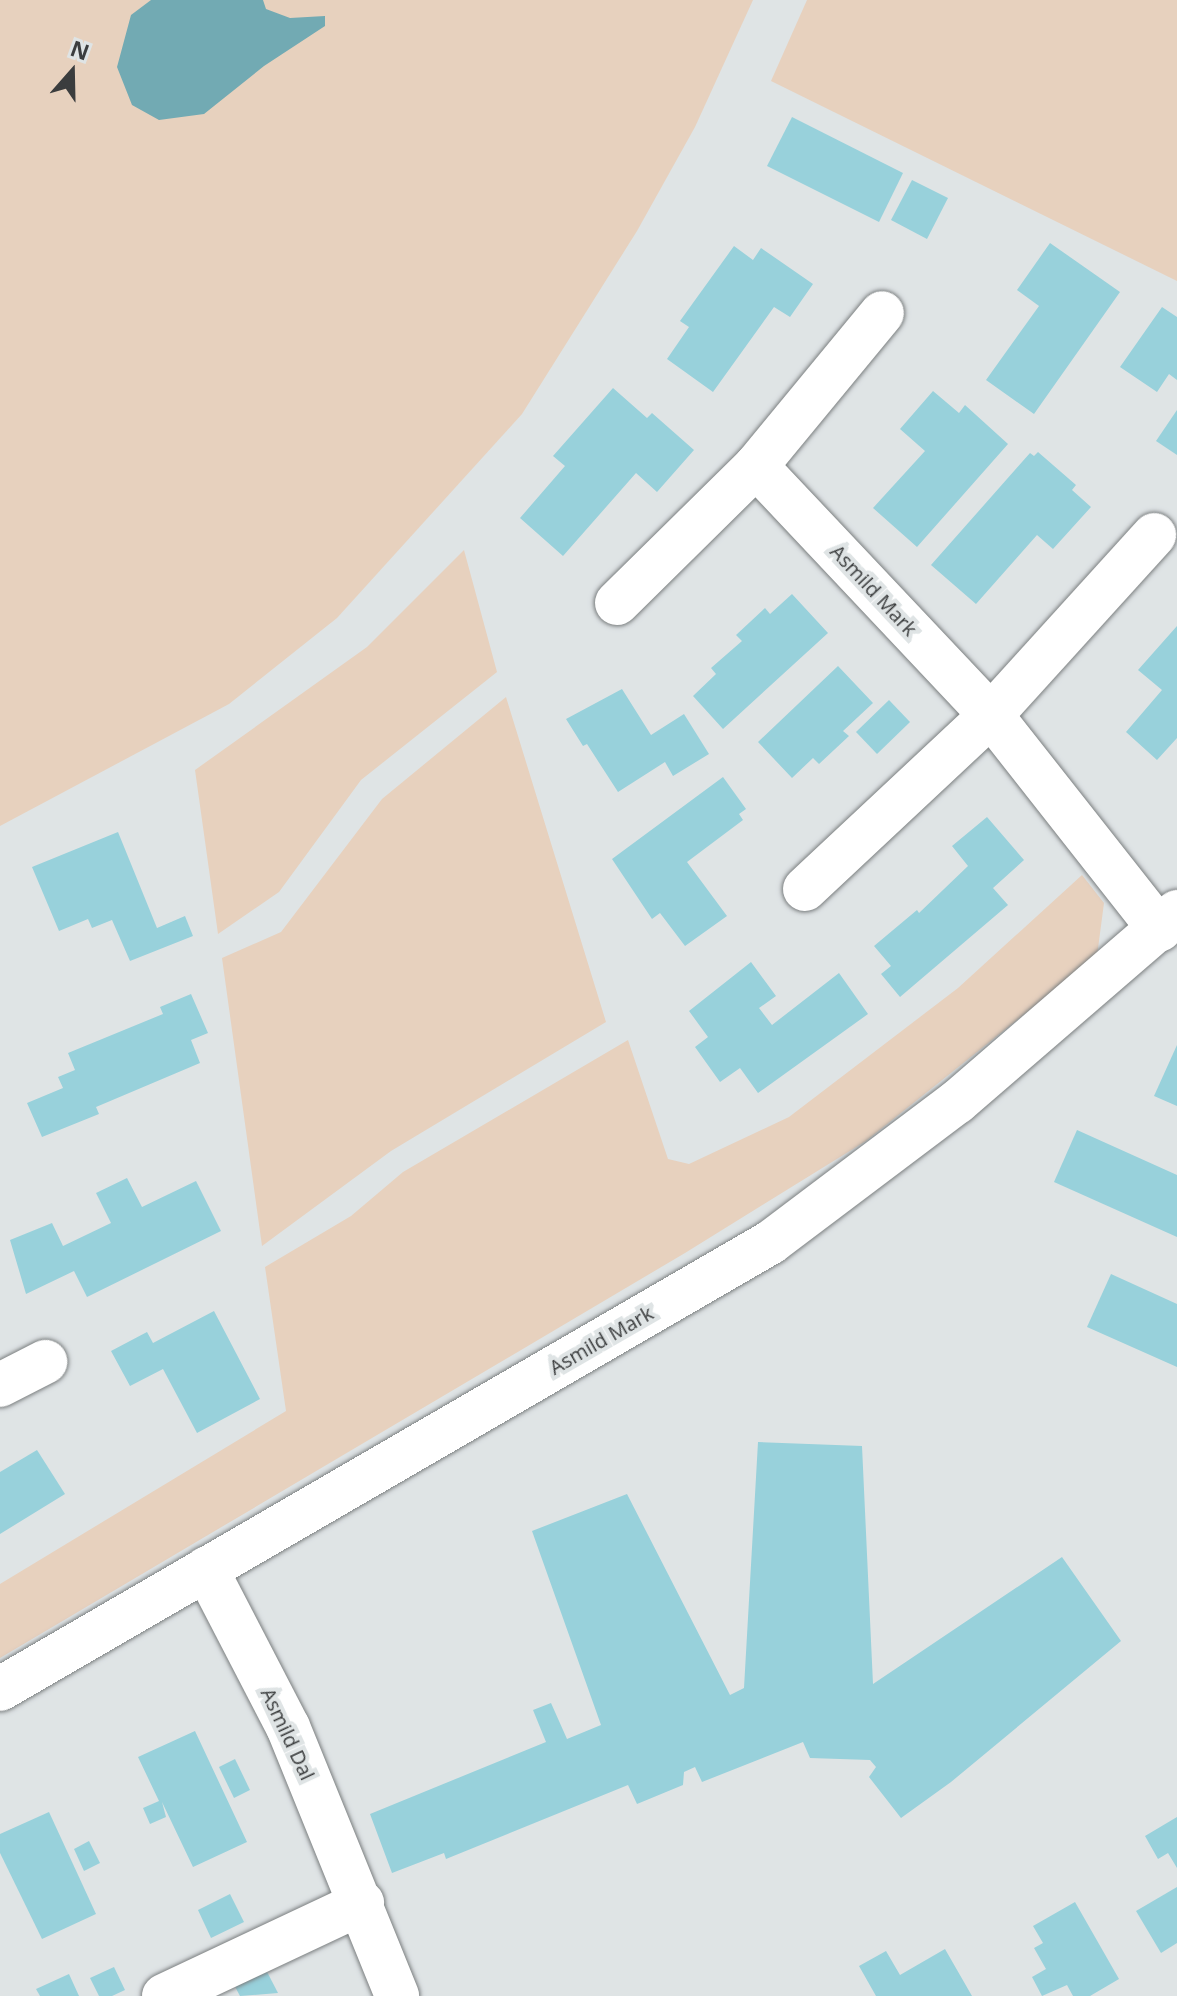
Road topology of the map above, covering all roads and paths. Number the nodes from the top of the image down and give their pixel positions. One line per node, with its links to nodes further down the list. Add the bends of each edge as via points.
1 (882, 313): 2 (street)
2 (756, 466): 4 (street); 5 (street, Asmild Mark)
3 (1154, 535): 5 (street)
4 (617, 603)
5 (991, 715): 6 (street); 7 (street, Asmild Mark)
6 (805, 889)
7 (1168, 921): 10 (street, Asmild Mark, via 957,1102 771,1242)
8 (45, 1362): 9 (street)
9 (0, 1385)
10 (206, 1569): 11 (street, Asmild Mark); 12 (street, Asmild Dal, via 288,1727)
11 (0, 1689)
12 (362, 1903): 13 (street); 14 (street, Asmild Dal)
13 (164, 1996)
14 (397, 1996)

